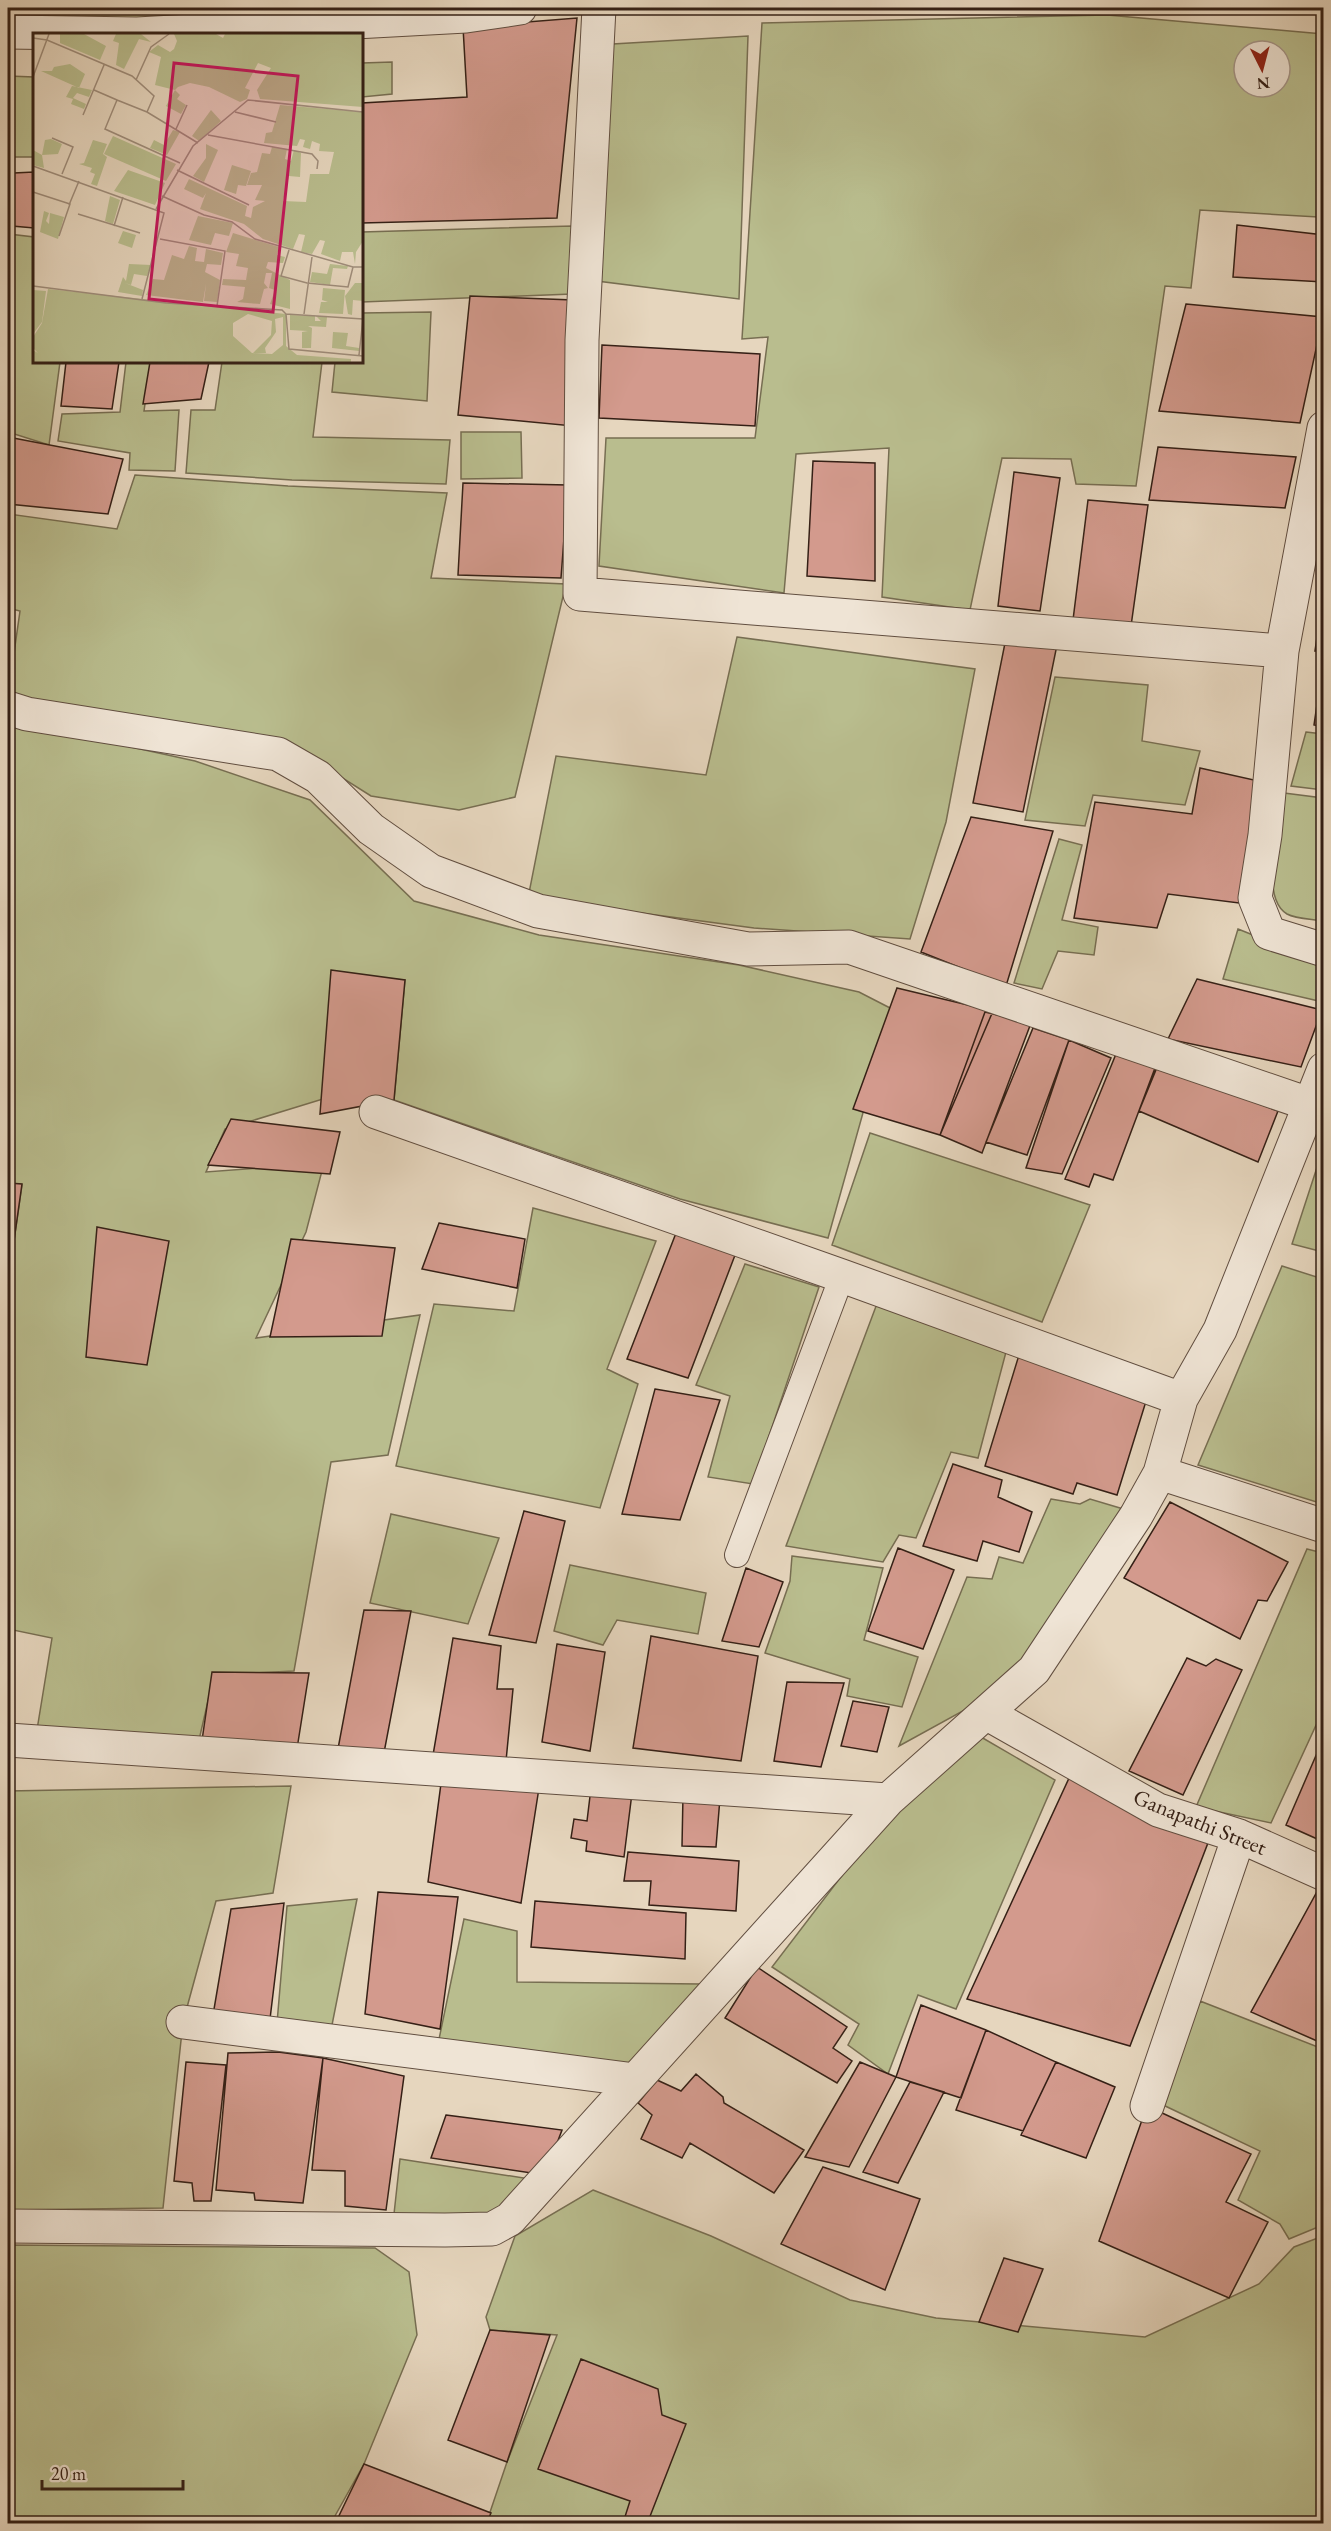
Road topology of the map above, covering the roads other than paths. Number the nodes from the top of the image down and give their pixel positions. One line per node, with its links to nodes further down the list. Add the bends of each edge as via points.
1 (520, 8): 5 (street, via 466,16)
2 (599, 8): 7 (street, via 582,340 580,594)
3 (8, 32): 4 (street)
4 (72, 33)
5 (155, 33)
6 (1323, 428): 7 (street)
7 (1282, 651): 9 (street, via 1265,836 1255,898 1269,933)
8 (8, 708): 11 (street, via 278,754 318,777 371,829 431,871 538,911 748,950 849,947)
9 (1323, 950)
10 (1323, 1069): 11 (street)
11 (1309, 1104): 14 (street, via 1220,1330)
12 (376, 1112): 13 (street)
13 (842, 1276): 14 (street); 17 (lane)
14 (1181, 1400): 15 (street)
15 (1160, 1473): 16 (street); 18 (street, via 1034,1670)
16 (1323, 1526)
17 (737, 1555)
18 (986, 1713): 20 (street); 21 (street, Ganapathi Street, via 1158,1810)
19 (8, 1740): 20 (street)
20 (888, 1800): 24 (street)
21 (1239, 1836): 22 (street, Ganapathi Street); 25 (street)
22 (1323, 1874)
23 (183, 2022): 24 (street)
24 (635, 2080): 26 (street, via 510,2219 492,2229)
25 (1147, 2106)
26 (8, 2226)

